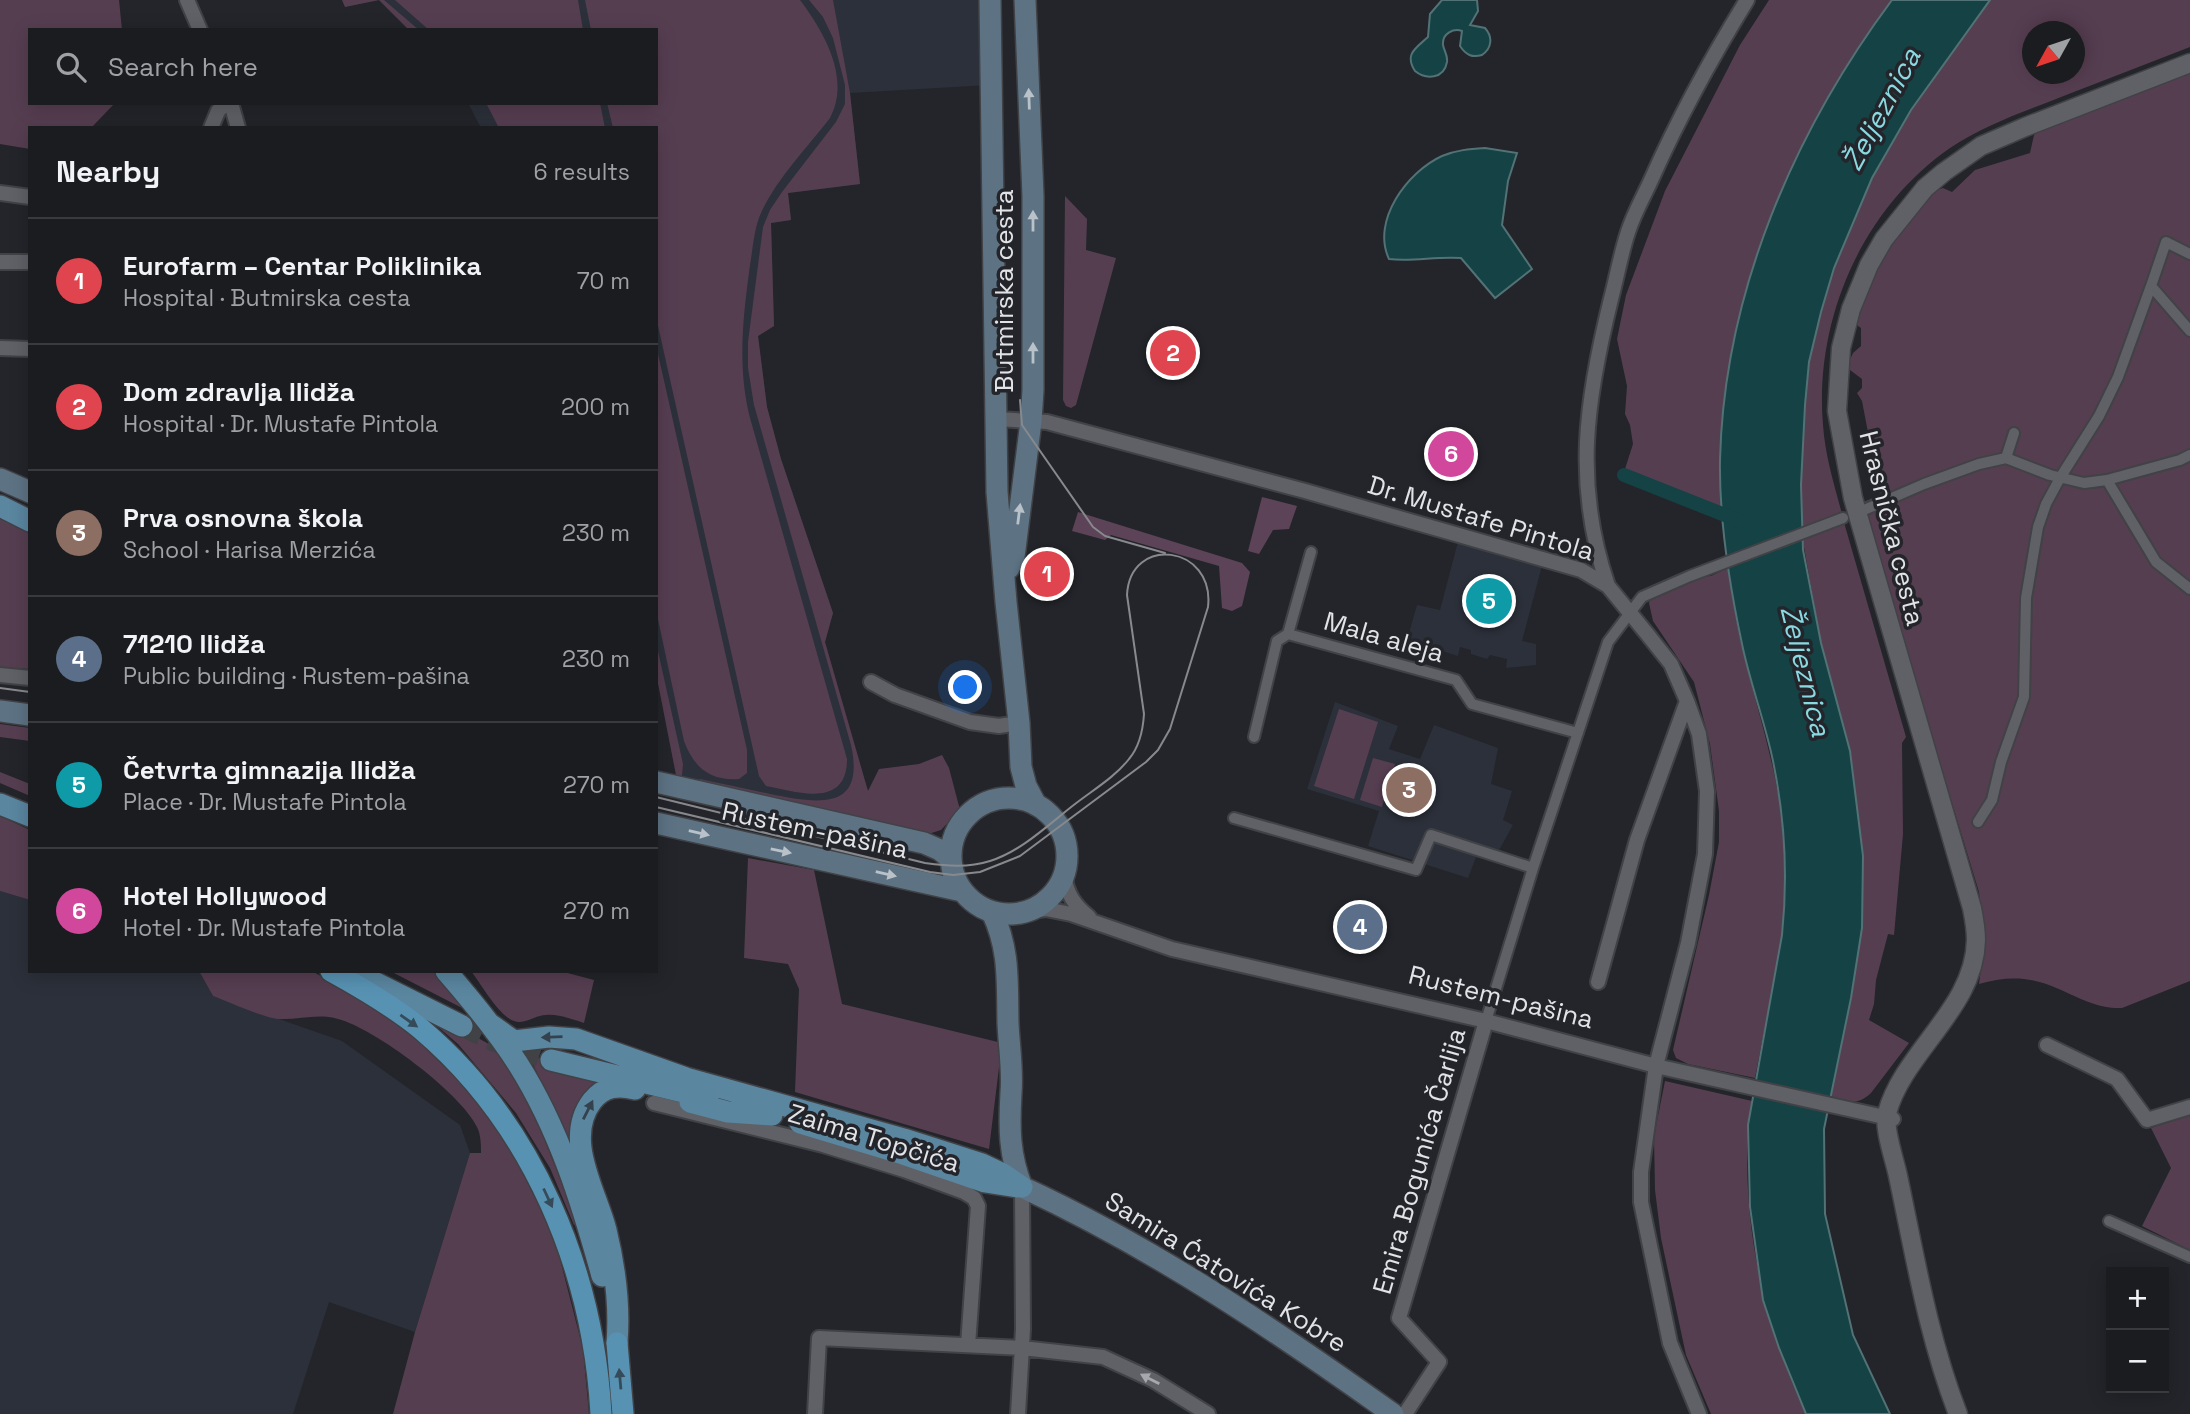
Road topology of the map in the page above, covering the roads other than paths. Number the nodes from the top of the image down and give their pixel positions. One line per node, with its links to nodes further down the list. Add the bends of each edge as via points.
1 (187, 0): 5 (street)
2 (990, 0): 20 (main road, Butmirska cesta)
3 (1025, 0): 21 (main road, Butmirska cesta, one-way to 3, via 1033,195)
4 (1747, 0): 34 (street, via 1683,115 1628,231 1597,355 1588,414 1587,500 1595,549)
5 (199, 28)
6 (2190, 63): 30 (street, Hrasnička cesta, via 1965,155 1925,188 1884,239 1851,309 1841,348 1837,411)
7 (224, 105): 9 (street)
8 (231, 105): 10 (street)
9 (212, 126)
10 (237, 126)
11 (0, 193): 12 (street)
12 (28, 197)
13 (2190, 254): 16 (street, via 2166,242)
14 (0, 262): 15 (street)
15 (28, 262)
16 (2151, 286): 17 (street); 25 (street, via 2099,416)
17 (2190, 331)
18 (0, 348): 19 (street)
19 (28, 349)
20 (997, 419): 21 (street, Dr. Mustafe Pintola); 33 (main road, Butmirska cesta)
21 (1031, 421): 33 (main road, Butmirska cesta, one-way to 21, via 1014,556); 34 (street, Dr. Mustafe Pintola, via 1305,491 1568,566)
22 (2014, 433): 24 (street)
23 (2190, 455): 27 (street)
24 (2006, 458): 25 (street); 30 (street, via 1924,484)
25 (2060, 478): 27 (street, via 2084,483); 54 (street, via 2032,549 2022,706 1992,800)
26 (0, 479): 28 (main road)
27 (2107, 480): 35 (street, via 2151,555)
28 (28, 491)
29 (0, 506): 31 (main road)
30 (1850, 515): 36 (street, via 1642,597); 80 (street, Hrasnička cesta, via 1972,908 1976,940 1972,968 1952,1007 1900,1082)
31 (28, 520)
32 (1311, 552): 37 (street)
33 (1004, 580): 44 (main road, Butmirska cesta)
34 (1608, 586): 36 (street, Dr. Mustafe Pintola)
35 (2190, 589)
36 (1630, 612): 41 (street, Dr. Mustafe Pintola, via 1671,664); 45 (street, via 1608,642)
37 (1288, 634): 45 (street, Mala aleja, via 1456,680 1472,704); 46 (street, via 1277,641)
38 (0, 675): 39 (street)
39 (28, 678)
40 (871, 682): 44 (street, via 970,722)
41 (1687, 701): 69 (street, via 1637,840); 75 (street, Dr. Mustafe Pintola, via 1699,734 1707,791 1705,854)
42 (0, 711): 43 (main road)
43 (28, 715)
44 (1019, 723): 47 (main road, Butmirska cesta)
45 (1577, 733): 59 (street)
46 (1254, 737)
47 (1021, 768): 49 (main road, via 1008,788); 51 (main road, Butmirska cesta)
48 (658, 782): 57 (main road, Rustem-pašina)
49 (992, 800): 51 (main road, via 1007,797); 56 (main road, via 978,806)
50 (0, 804): 52 (main road)
51 (1037, 804): 60 (main road, via 1054,819 1065,838)
52 (28, 816)
53 (1234, 818): 59 (street, via 1416,870 1431,835)
54 (1978, 822)
55 (658, 823): 61 (main road, Rustem-pašina, one-way to 61)
56 (957, 828): 57 (main road, Rustem-pašina); 58 (main road)
57 (924, 843): 58 (main road, Rustem-pašina)
58 (950, 858): 61 (main road)
59 (1533, 868): 70 (street)
60 (1064, 875): 63 (main road, via 1051,897); 64 (street, Rustem-pašina, via 1076,907)
61 (962, 891): 62 (main road)
62 (992, 912): 63 (main road); 65 (main road)
63 (1027, 912): 64 (street, Rustem-pašina, via 1046,909); 65 (main road, via 1017,923)
64 (1098, 925): 70 (street, Rustem-pašina, via 1172,949)
65 (1007, 956): 76 (main road)
66 (334, 973): 90 (highway, one-way to 90, via 418,1027 466,1073 510,1128 566,1241 586,1306)
67 (356, 973): 72 (main road)
68 (448, 973): 71 (main road)
69 (1598, 982)
70 (1486, 1021): 75 (street, Rustem-pašina); 96 (street, Emira Bogunića Čarlija, via 1399,1318 1439,1362)
71 (490, 1024): 82 (main road, one-way to 71, via 686,1077 576,1039 514,1041); 86 (main road, via 520,1066 568,1167 586,1218)
72 (462, 1026)
73 (2047, 1045): 78 (street, via 2118,1079 2147,1120)
74 (551, 1059): 79 (main road)
75 (1662, 1067): 80 (street, Rustem-pašina); 97 (street, Dr. Mustafe Pintola, via 1641,1172 1641,1202 1670,1343)
76 (1011, 1093): 81 (main road); 83 (main road, via 1019,1112)
77 (654, 1103): 87 (street, Zaima Topčića, via 823,1145 942,1183 974,1198 978,1206)
78 (2190, 1107)
79 (772, 1115): 83 (main road, via 985,1182); 86 (main road, one-way to 79, via 619,1320 606,1230 582,1158 582,1121 587,1108 606,1088 619,1086 728,1112)
80 (1889, 1118): 98 (street, via 1930,1328)
81 (1009, 1140): 82 (main road, via 995,1159); 83 (main road)
82 (982, 1164): 83 (main road)
83 (1022, 1188): 88 (street); 95 (main road, Samira Ćatovića Kobre, via 1132,1243)
84 (2109, 1222): 85 (street)
85 (2190, 1257)
86 (617, 1343): 91 (highway, one-way to 86)
87 (968, 1345): 88 (street); 92 (street, via 820,1338)
88 (1022, 1348): 89 (street, one-way to 88, via 1153,1380 1103,1357); 93 (street)
89 (1193, 1410): 94 (street)
90 (601, 1414)
91 (623, 1414)
92 (815, 1414)
93 (1017, 1414)
94 (1208, 1414)
95 (1394, 1414)
96 (1405, 1414)
97 (1699, 1414)
98 (1958, 1414)

